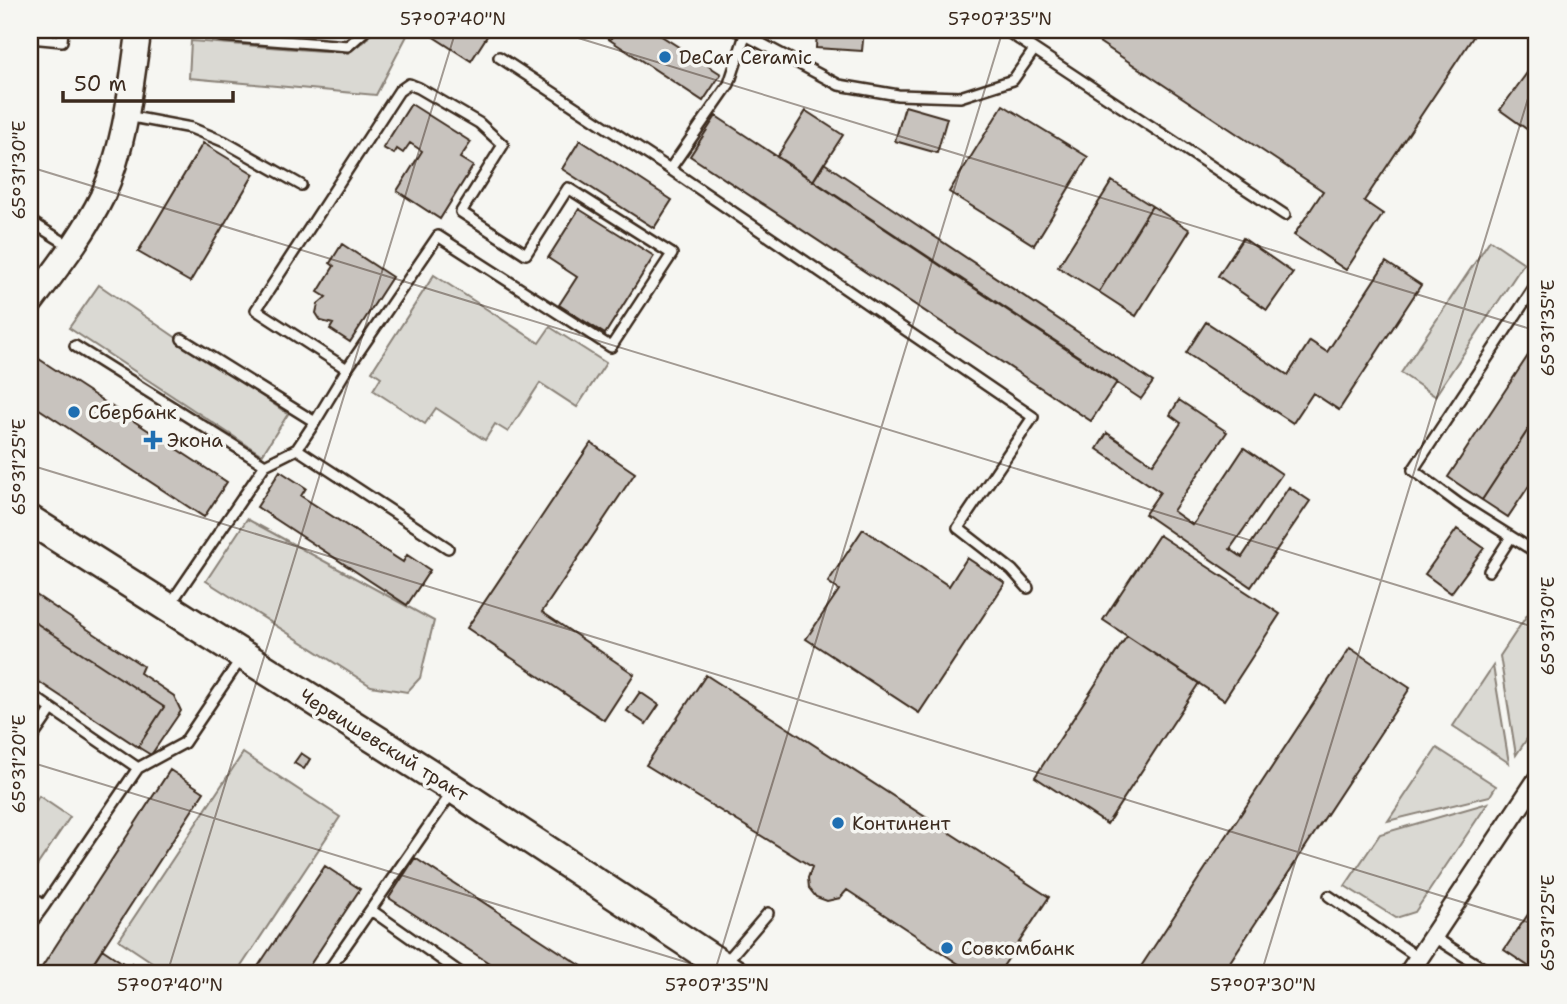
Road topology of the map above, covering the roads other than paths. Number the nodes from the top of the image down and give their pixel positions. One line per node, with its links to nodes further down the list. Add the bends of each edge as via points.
1 (63, 30): 7 (lane, via 62,41)
2 (139, 30): 10 (street)
3 (221, 30): 4 (lane, via 221,36 348,46)
4 (366, 30)
5 (1005, 30): 8 (lane)
6 (741, 32): 8 (lane, via 839,85 898,95 960,97 1013,80); 11 (lane, via 730,84)
7 (30, 38)
8 (1034, 50): 13 (lane)
9 (499, 58): 11 (lane)
10 (127, 116): 12 (lane, via 214,137); 15 (street, via 102,196)
11 (670, 169): 29 (lane, via 1033,417 958,528)
12 (301, 186)
13 (1285, 215)
14 (30, 221): 15 (lane)
15 (73, 248): 17 (street)
16 (1537, 283): 25 (lane, via 1413,470)
17 (30, 303)
18 (182, 339): 21 (lane)
19 (75, 346): 23 (lane)
20 (347, 369): 20 (lane, via 438,236 611,347 672,254 568,188 526,254 461,212 503,145 479,123 409,84 399,91 256,310); 21 (lane)
21 (315, 422): 22 (lane)
22 (297, 449): 23 (lane); 26 (lane)
23 (265, 465): 30 (lane)
24 (30, 520): 30 (main road, Червишевский тракт)
25 (1511, 537): 27 (lane); 28 (lane)
26 (448, 548)
27 (1537, 553)
28 (1489, 571)
29 (1028, 588)
30 (168, 607): 31 (main road, Червишевский тракт)
31 (243, 656): 35 (lane, via 184,743); 37 (main road, Червишевский тракт)
32 (30, 694): 33 (lane)
33 (52, 709): 34 (lane); 35 (lane)
34 (30, 741)
35 (138, 768): 40 (lane)
36 (1537, 780): 44 (street)
37 (454, 789): 41 (lane); 46 (main road, Червишевский тракт)
38 (30, 895): 40 (lane)
39 (1329, 896): 45 (lane)
40 (44, 906): 43 (lane)
41 (371, 910): 47 (lane); 48 (lane)
42 (768, 913): 46 (lane)
43 (30, 925)
44 (1434, 937): 45 (street); 50 (lane)
45 (1419, 958): 49 (street)
46 (724, 972)
47 (326, 974)
48 (462, 974)
49 (1408, 974)
50 (1492, 974)

